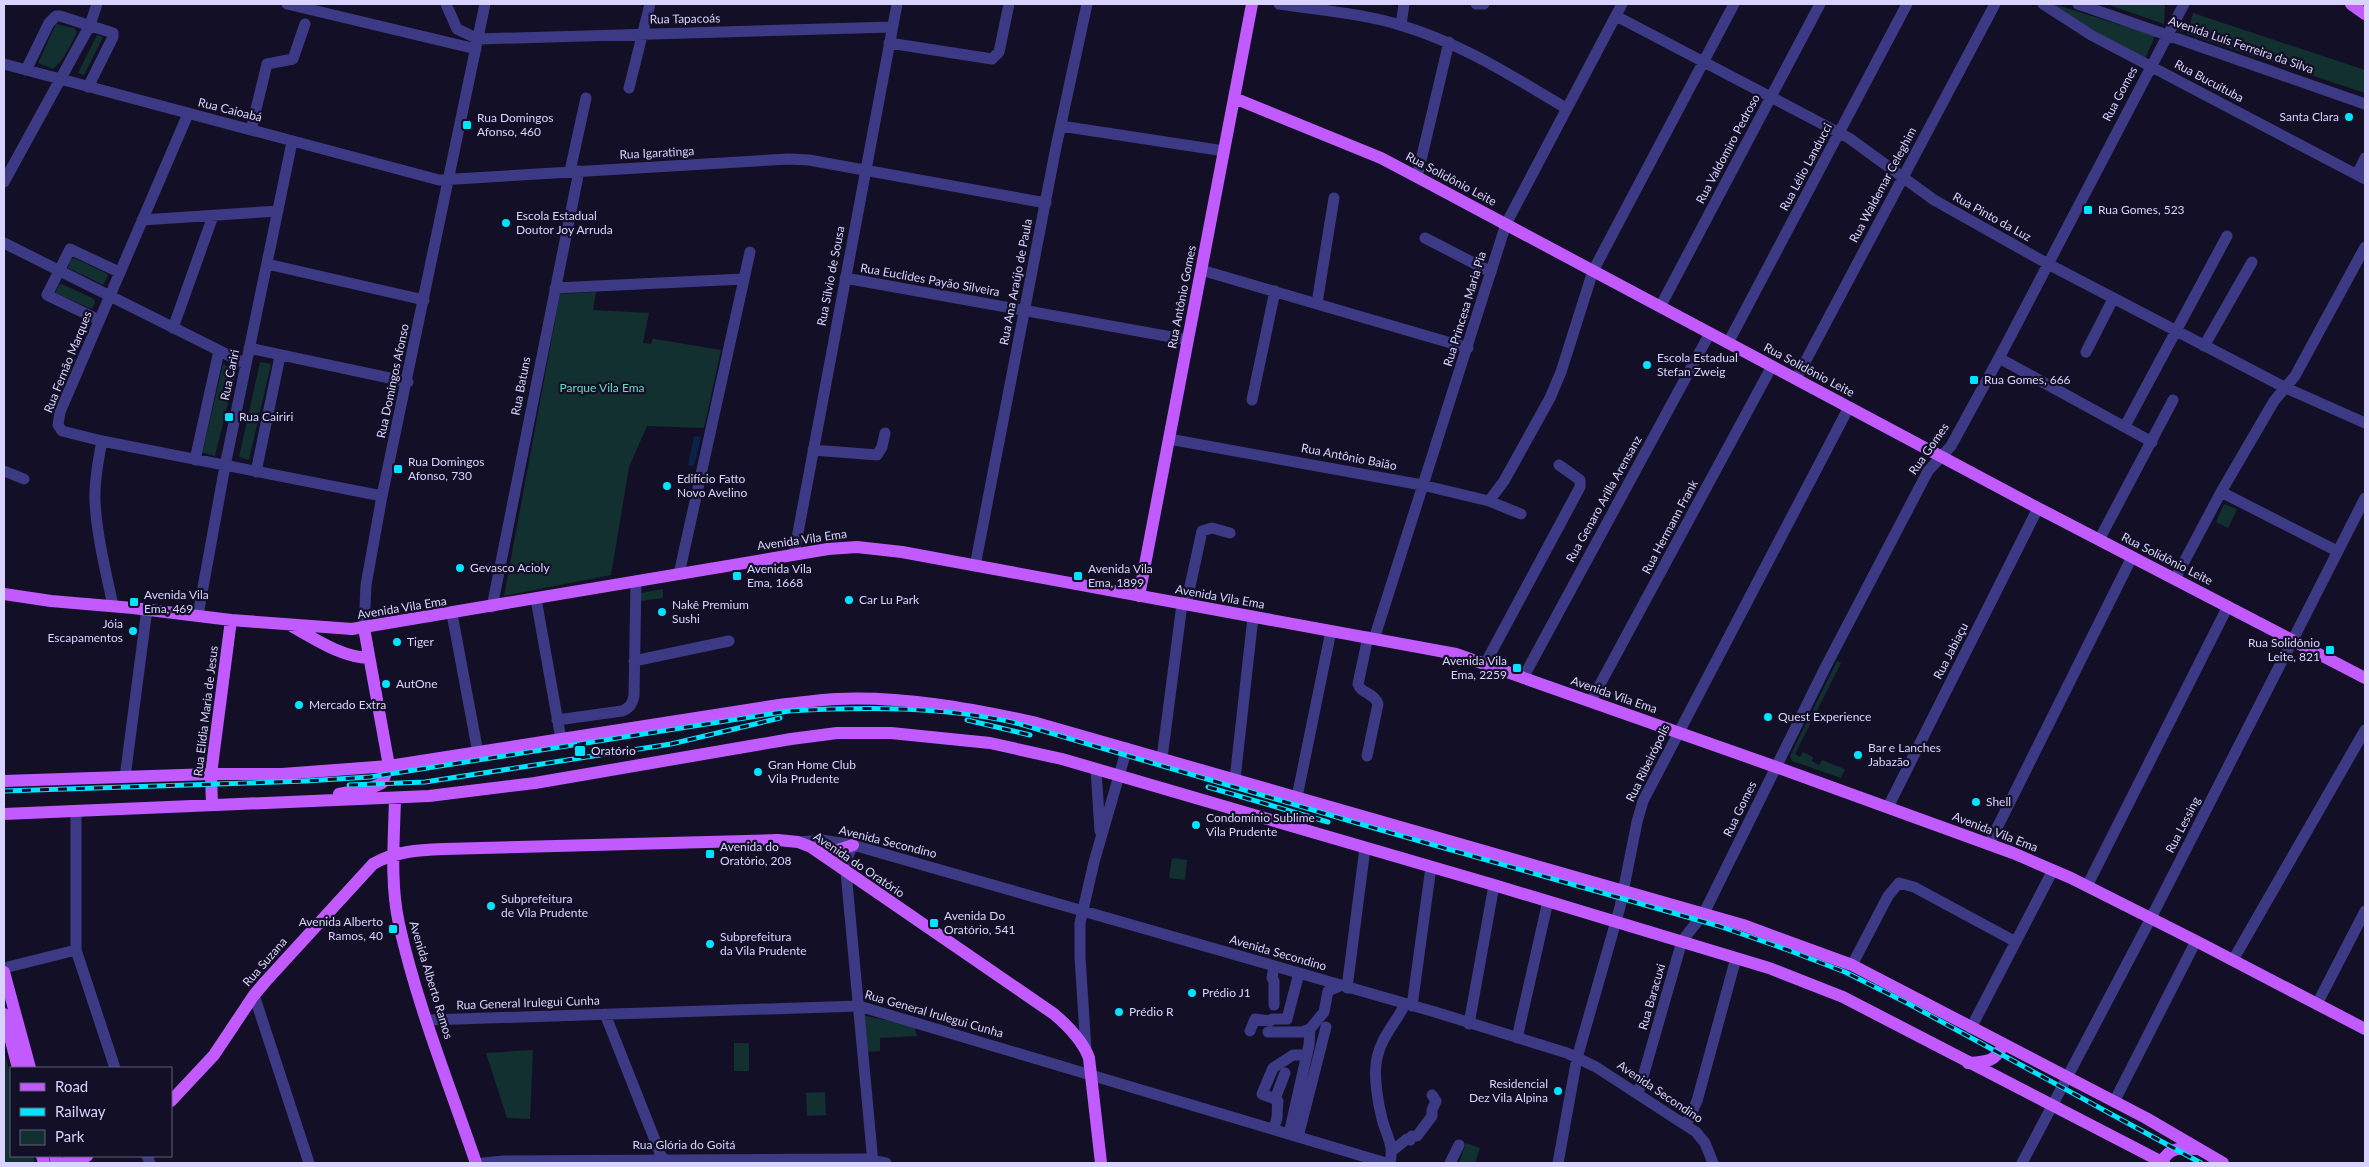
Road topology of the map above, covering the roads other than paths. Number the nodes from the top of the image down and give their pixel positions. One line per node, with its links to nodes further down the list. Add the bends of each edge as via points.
1 (97, 4): 26 (street)
2 (289, 4): 33 (street, Rua Tapacoás)
3 (446, 4): 33 (street, via 460,32)
4 (486, 4): 33 (street, Rua Domingos Afonso)
5 (650, 4): 29 (street)
6 (897, 4): 28 (street, Rua Silvio de Sousa)
7 (1009, 4): 32 (street, via 999,52 992,59)
8 (1087, 4): 47 (street, Rua Ana Araújo de Paula)
9 (1252, 4): 43 (main road, Rua Antônio Gomes)
10 (1279, 4): 27 (street)
11 (1404, 4): 27 (street)
12 (1476, 4): 13 (street)
13 (1484, 4)
14 (1622, 4): 24 (street, Rua Princesa Maria Pia)
15 (1734, 4): 34 (street)
16 (1820, 4): 41 (street, Rua Valdomiro Pedroso)
17 (1907, 4): 49 (street, Rua Lélio Landucci)
18 (1995, 4): 56 (street, Rua Waldemar Celeghim)
19 (2043, 4): 36 (street, Rua Bucuituba, via 2091,35)
20 (2078, 4): 30 (street, Avenida Luís Ferreira da Silva)
21 (2184, 4): 30 (street, Rua Gomes)
22 (2351, 4): 23 (main road)
23 (2365, 14)
24 (1616, 16): 34 (street, Rua Pinto da Luz); 45 (street, Rua Princesa Maria Pia)
25 (305, 24): 48 (street, via 293,59 267,64)
26 (90, 25): 37 (street, via 60,16 52,18); 38 (street); 39 (street, via 113,34)
27 (1401, 25): 31 (street)
28 (892, 27): 29 (street, Rua Tapacoás); 32 (street, Rua Silvio de Sousa)
29 (643, 33): 33 (street, Rua Tapacoás); 40 (street)
30 (2168, 34): 36 (street, Rua Gomes); 44 (street, Avenida Luís Ferreira da Silva)
31 (1449, 42): 45 (street); 55 (street)
32 (889, 43): 53 (street, Rua Silvio de Sousa)
33 (477, 44): 58 (street, Rua Domingos Afonso)
34 (1704, 62): 41 (street, Rua Pinto da Luz); 76 (street)
35 (4, 64): 37 (street, Rua Caioabá)
36 (2151, 66): 57 (street, Rua Bucuituba); 73 (street, Rua Gomes)
37 (26, 70): 38 (street, Rua Caioabá)
38 (60, 80): 39 (street, Rua Caioabá); 59 (street)
39 (88, 87): 46 (street, Rua Caioabá)
40 (629, 88)
41 (1771, 97): 49 (street, Rua Pinto da Luz); 87 (street, Rua Valdomiro Pedroso)
42 (586, 98): 54 (street, Rua Batuns)
43 (1234, 98): 51 (main road, Rua Antônio Gomes); 55 (main road, Rua Solidônio Leite, via 1381,158)
44 (2365, 104)
45 (1566, 108): 65 (street, Rua Princesa Maria Pia)
46 (188, 114): 48 (street, Rua Caioabá); 64 (street, Rua Fernão Marques)
47 (1061, 126): 51 (street); 61 (street, Rua Ana Araújo de Paula)
48 (251, 130): 50 (street, Rua Caioabá)
49 (1839, 133): 56 (street, Rua Pinto da Luz); 94 (street, Rua Lélio Landucci)
50 (292, 142): 58 (street, Rua Caioabá, via 429,178); 62 (street, Rua Cariri)
51 (1224, 151): 74 (main road, Rua Antônio Gomes)
52 (2365, 158): 57 (street)
53 (865, 170): 54 (street, Rua Igaratinga, via 809,160 788,160); 61 (street, Rua Igaratinga); 79 (street, Rua Silvio de Sousa)
54 (574, 171): 58 (street, Rua Igaratinga); 81 (street, Rua Batuns)
55 (1417, 177): 65 (main road, Rua Solidônio Leite)
56 (1904, 177): 73 (street, Rua Pinto da Luz, via 1957,214); 104 (street, Rua Waldemar Celeghim)
57 (2361, 177)
58 (449, 179): 85 (street, Rua Domingos Afonso)
59 (4, 182)
60 (1334, 198): 86 (street)
61 (1046, 203): 88 (street, Rua Ana Araújo de Paula)
62 (278, 211): 63 (street); 72 (street, Rua Cariri)
63 (213, 216): 64 (street); 90 (street)
64 (142, 220): 77 (street, Rua Fernão Marques)
65 (1506, 224): 76 (main road, Rua Solidônio Leite); 78 (street, Rua Princesa Maria Pia)
66 (2227, 236): 91 (street)
67 (1425, 238): 78 (street)
68 (4, 243): 75 (street)
69 (2365, 247): 106 (street, via 2295,376)
70 (750, 252): 80 (street)
71 (2252, 262): 95 (street)
72 (267, 264): 85 (street); 96 (street, Rua Cariri)
73 (2048, 264): 84 (street, Rua Pinto da Luz); 101 (street, Rua Gomes)
74 (1201, 270): 82 (street); 93 (main road, Rua Antônio Gomes)
75 (59, 271): 77 (street, via 70,249); 83 (street); 89 (street, via 47,295)
76 (1593, 271): 87 (main road, Rua Solidônio Leite); 128 (street, via 1556,386 1504,481)
77 (120, 272): 83 (street, Rua Fernão Marques)
78 (1491, 272): 97 (street, Rua Princesa Maria Pia)
79 (845, 278): 88 (street, Rua Euclides Payão Silveira); 116 (street, Rua Silvio de Sousa)
80 (744, 279): 81 (street); 137 (street)
81 (555, 288): 146 (street, Rua Batuns)
82 (1275, 291): 86 (street); 107 (street)
83 (109, 296): 89 (street, Rua Fernão Marques); 90 (street)
84 (2113, 299): 91 (street, Rua Pinto da Luz); 99 (street)
85 (424, 300): 105 (street, Rua Domingos Afonso)
86 (1317, 303): 97 (street)
87 (1660, 306): 92 (main road, Rua Solidônio Leite)
88 (1025, 311): 93 (street, Rua Euclides Payão Silveira); 136 (street, Rua Ana Araújo de Paula)
89 (99, 320): 114 (street, Rua Fernão Marques, via 60,412 58,425 62,431)
90 (173, 328): 98 (street)
91 (2175, 331): 95 (street, Rua Pinto da Luz); 111 (street)
92 (1710, 333): 94 (main road, Rua Solidônio Leite); 162 (street, Rua Genaro Arilla Arensanz)
93 (1188, 340): 113 (main road, Rua Antônio Gomes)
94 (1728, 343): 103 (main road, Rua Solidônio Leite)
95 (2204, 346): 106 (street, Rua Pinto da Luz)
96 (249, 348): 100 (street); 102 (street, Rua Cariri)
97 (1468, 348): 124 (street, Rua Princesa Maria Pia)
98 (219, 351): 102 (street); 118 (street)
99 (2086, 352)
100 (280, 356): 105 (street); 122 (street)
101 (1999, 358): 111 (street); 117 (street, Rua Gomes)
102 (246, 364): 120 (street, Rua Cariri)
103 (1772, 366): 104 (main road, Rua Solidônio Leite); 163 (street, Rua Hermann Frank)
104 (1796, 378): 109 (main road, Rua Solidônio Leite)
105 (408, 382): 126 (street, Rua Domingos Afonso)
106 (2284, 388): 110 (street, Rua Pinto da Luz); 125 (street)
107 (1252, 400)
108 (2173, 400): 115 (street)
109 (1849, 407): 117 (main road, Rua Solidônio Leite); 166 (street, Rua Ribeirópolis)
110 (2365, 423)
111 (2125, 426): 115 (street)
112 (884, 433): 116 (street, via 877,455)
113 (1169, 439): 124 (street, Rua Antônio Baião); 141 (main road, Rua Antônio Gomes)
114 (102, 441): 118 (street, Rua Fernão Marques); 144 (street, via 95,502)
115 (2152, 442): 132 (street)
116 (813, 450): 134 (street, Rua Silvio de Sousa)
117 (1941, 457): 129 (main road, Rua Solidônio Leite); 173 (street, Rua Gomes, via 1928,471)
118 (195, 460): 120 (street, Rua Fernão Marques)
119 (1559, 465): 160 (street, via 1580,480 1580,487)
120 (225, 466): 122 (street, Rua Fernão Marques); 149 (street, Rua Cariri)
121 (4, 471): 123 (street)
122 (256, 472): 126 (street, Rua Fernão Marques)
123 (24, 479)
124 (1422, 485): 128 (street, Rua Antônio Baião); 155 (street, Rua Princesa Maria Pia)
125 (2221, 492): 133 (street); 138 (street)
126 (382, 496): 153 (street, Rua Domingos Afonso, via 366,585)
127 (2365, 498): 133 (street, Rua Lessing)
128 (1489, 501): 130 (street, Rua Antônio Baião)
129 (2038, 508): 132 (main road, Rua Solidônio Leite); 184 (street, Rua Jabiaçu)
130 (1521, 514)
131 (1230, 533): 143 (street, via 1212,528 1202,531)
132 (2099, 540): 135 (main road, Rua Solidônio Leite)
133 (2337, 551): 156 (street, Rua Lessing)
134 (794, 554): 136 (main road, Avenida Vila Ema, via 828,548 866,547); 137 (main road, Avenida Vila Ema)
135 (2132, 557): 138 (main road, Rua Solidônio Leite); 189 (street)
136 (975, 566): 141 (main road, Avenida Vila Ema)
137 (679, 574): 139 (main road, Avenida Vila Ema)
138 (2175, 580): 145 (main road, Rua Solidônio Leite)
139 (636, 581): 142 (main road, Avenida Vila Ema); 159 (street)
140 (4, 594): 144 (main road, Avenida Vila Ema)
141 (1139, 596): 143 (main road, Avenida Vila Ema)
142 (536, 599): 146 (main road, Avenida Vila Ema); 164 (street)
143 (1184, 604): 150 (main road, Avenida Vila Ema); 171 (street)
144 (113, 606): 147 (main road, Avenida Vila Ema)
145 (2228, 606): 156 (main road, Rua Solidônio Leite); 198 (street)
146 (492, 607): 148 (main road, Avenida Vila Ema)
147 (147, 609): 149 (main road, Avenida Vila Ema); 177 (street)
148 (452, 614): 153 (main road, Avenida Vila Ema); 169 (street)
149 (198, 615): 151 (main road, Avenida Vila Ema)
150 (1254, 617): 154 (main road, Avenida Vila Ema); 178 (street)
151 (230, 620): 152 (main road, Avenida Vila Ema); 175 (main road, Rua Elídia Maria de Jesus)
152 (289, 625): 153 (main road, Avenida Vila Ema); 158 (main road, via 340,652)
153 (364, 628): 158 (main road, Rua Domingos Afonso)
154 (1331, 631): 155 (main road, Avenida Vila Ema); 180 (street)
155 (1371, 638): 160 (main road, Avenida Vila Ema, via 1456,654); 170 (street, Rua Princesa Maria Pia, via 1358,684 1359,688 1376,698 1378,704)
156 (2292, 639): 161 (main road, Rua Solidônio Leite); 204 (street, Rua Lessing)
157 (729, 641): 159 (street)
158 (369, 658): 172 (main road, Rua Domingos Afonso)
159 (634, 661): 164 (street, via 634,696 628,708)
160 (1485, 664): 162 (main road, Avenida Vila Ema)
161 (2364, 674)
162 (1523, 678): 163 (main road, Avenida Vila Ema)
163 (1591, 701): 166 (main road, Avenida Vila Ema)
164 (557, 720): 167 (street)
165 (2365, 730): 211 (street)
166 (1678, 732): 173 (main road, Avenida Vila Ema); 199 (street, Rua Ribeirópolis, via 1643,801)
167 (561, 739): 168 (main road, via 838,699 893,700 978,710); 169 (main road)
168 (1126, 748): 171 (main road); 176 (street)
169 (478, 753): 172 (main road)
170 (1368, 756)
171 (1162, 758): 178 (main road)
172 (389, 766): 175 (main road, via 282,774); 182 (main road, via 382,783 371,788)
173 (1776, 767): 184 (main road, Avenida Vila Ema); 203 (street, Rua Gomes)
174 (1096, 770): 176 (main road); 181 (main road, via 990,742 891,733 837,733 535,783); 187 (street)
175 (210, 774): 177 (main road); 183 (main road, Rua Elídia Maria de Jesus)
176 (1119, 776): 187 (street); 191 (main road)
177 (125, 777): 179 (main road)
178 (1235, 779): 180 (main road)
179 (4, 781)
180 (1297, 797): 199 (main road)
181 (395, 798): 182 (main road); 192 (main road, Avenida Alberto Ramos)
182 (285, 802): 183 (main road)
183 (212, 805): 185 (main road)
184 (1888, 807): 189 (main road, Avenida Vila Ema)
185 (76, 810): 186 (main road); 209 (street)
186 (4, 814)
187 (1100, 840): 201 (street)
188 (798, 842): 190 (street, Avenida Secondino, via 822,840); 192 (main road, Avenida do Oratório, via 769,840 444,849); 193 (main road, Avenida do Oratório)
189 (1989, 844): 195 (main road, Avenida Vila Ema)
190 (853, 845): 193 (main road, via 836,851); 196 (street); 201 (street, Avenida Secondino)
191 (1366, 848): 194 (main road); 216 (street)
192 (393, 854): 217 (main road, Rua Suzana, via 373,864); 224 (main road, Avenida Alberto Ramos, via 399,923)
193 (829, 859): 196 (main road, Avenida do Oratório)
194 (1431, 866): 197 (main road); 220 (street)
195 (2053, 870): 198 (main road, Avenida Vila Ema); 208 (street)
196 (846, 872): 221 (street); 234 (main road, Avenida do Oratório, via 1054,1014)
197 (1494, 885): 200 (main road); 225 (street)
198 (2086, 886): 204 (main road, Avenida Vila Ema)
199 (1624, 891): 203 (main road); 205 (street, Rua Ribeirópolis)
200 (1548, 901): 205 (main road); 232 (street)
201 (1083, 911): 213 (street, Avenida Secondino); 234 (street, via 1079,934)
202 (2365, 911): 218 (street)
203 (1704, 913): 207 (street, Rua Baracuxi); 212 (main road)
204 (2151, 918): 206 (main road, Avenida Vila Ema); 243 (street, Rua Lessing)
205 (1616, 923): 207 (main road); 236 (street, Rua Ribeirópolis)
206 (2196, 941): 211 (main road, Avenida Vila Ema); 248 (street)
207 (1682, 942): 210 (main road); 244 (street, Rua Baracuxi)
208 (2016, 942): 212 (street, via 1900,882 1888,896); 227 (street)
209 (76, 950): 214 (street); 240 (street)
210 (1736, 958): 237 (main road, via 1843,997); 250 (street, via 1697,1101)
211 (2233, 960): 218 (main road, Avenida Vila Ema)
212 (1852, 965): 227 (main road)
213 (1274, 966): 215 (street, Avenida Secondino); 219 (street)
214 (4, 970): 239 (main road)
215 (1299, 973): 216 (street, Avenida Secondino); 230 (street, via 1287,1019 1255,1019)
216 (1344, 987): 220 (street, Avenida Secondino); 228 (street, via 1328,991 1324,1012)
217 (254, 995): 247 (main road, Rua Suzana, via 214,1055); 260 (street)
218 (2317, 1004): 229 (main road, Avenida Vila Ema)
219 (1274, 1005)
220 (1409, 1005): 225 (street, Avenida Secondino); 254 (street, via 1380,1045 1376,1061 1381,1114)
221 (859, 1006): 223 (street, Rua General Irulegui Cunha); 242 (street, Rua General Irulegui Cunha); 258 (street)
222 (4, 1014): 238 (main road)
223 (605, 1014): 224 (street, Rua General Irulegui Cunha); 257 (street)
224 (428, 1020): 261 (main road, Avenida Alberto Ramos)
225 (1469, 1024): 232 (street, Avenida Secondino)
226 (1326, 1027): 252 (street)
227 (1971, 1028): 233 (main road)
228 (1310, 1029): 231 (street); 235 (street)
229 (2365, 1029)
230 (1250, 1031)
231 (1268, 1032)
232 (1517, 1038): 236 (street, Avenida Secondino)
233 (2003, 1045): 237 (main road, via 1998,1056 1984,1062); 243 (main road)
234 (1086, 1050): 242 (main road, Avenida do Oratório)
235 (1307, 1055): 246 (street, via 1293,1055 1273,1068 1262,1094); 252 (street)
236 (1577, 1058): 244 (street, Avenida Secondino); 268 (street, Rua Ribeirópolis)
237 (1968, 1063): 249 (main road)
238 (18, 1067)
239 (30, 1067)
240 (115, 1067)
241 (1285, 1073): 246 (street)
242 (1092, 1075): 251 (street, Rua General Irulegui Cunha); 264 (main road, Avenida do Oratório)
243 (2066, 1077): 248 (main road); 249 (street, Rua Lessing)
244 (1638, 1094): 250 (street, Avenida Secondino)
245 (1432, 1095): 254 (street, via 1436,1101 1432,1116 1417,1136 1412,1136)
246 (1275, 1099): 251 (street, via 1279,1108 1277,1123)
247 (172, 1101)
248 (2114, 1102): 255 (main road)
249 (2051, 1104): 270 (street, Rua Lessing); 271 (main road)
250 (1686, 1125): 269 (street, Avenida Secondino, via 1702,1137)
251 (1272, 1129): 252 (street, Rua General Irulegui Cunha)
252 (1293, 1135): 265 (street, Rua General Irulegui Cunha)
253 (1459, 1145): 267 (street)
254 (1393, 1150): 266 (street)
255 (2201, 1150): 271 (main road, via 2173,1149); 272 (main road)
256 (84, 1157): 259 (main road)
257 (663, 1161): 258 (street, Rua Glória do Goitá); 262 (street, Rua Glória do Goitá)
258 (872, 1161): 263 (street, Rua Glória do Goitá)
259 (65, 1163)
260 (309, 1163)
261 (476, 1163)
262 (483, 1163)
263 (886, 1163)
264 (1101, 1163)
265 (1386, 1163)
266 (1390, 1163)
267 (1450, 1163)
268 (1558, 1163)
269 (1713, 1163)
270 (2022, 1163)
271 (2163, 1163)
272 (2223, 1163)

